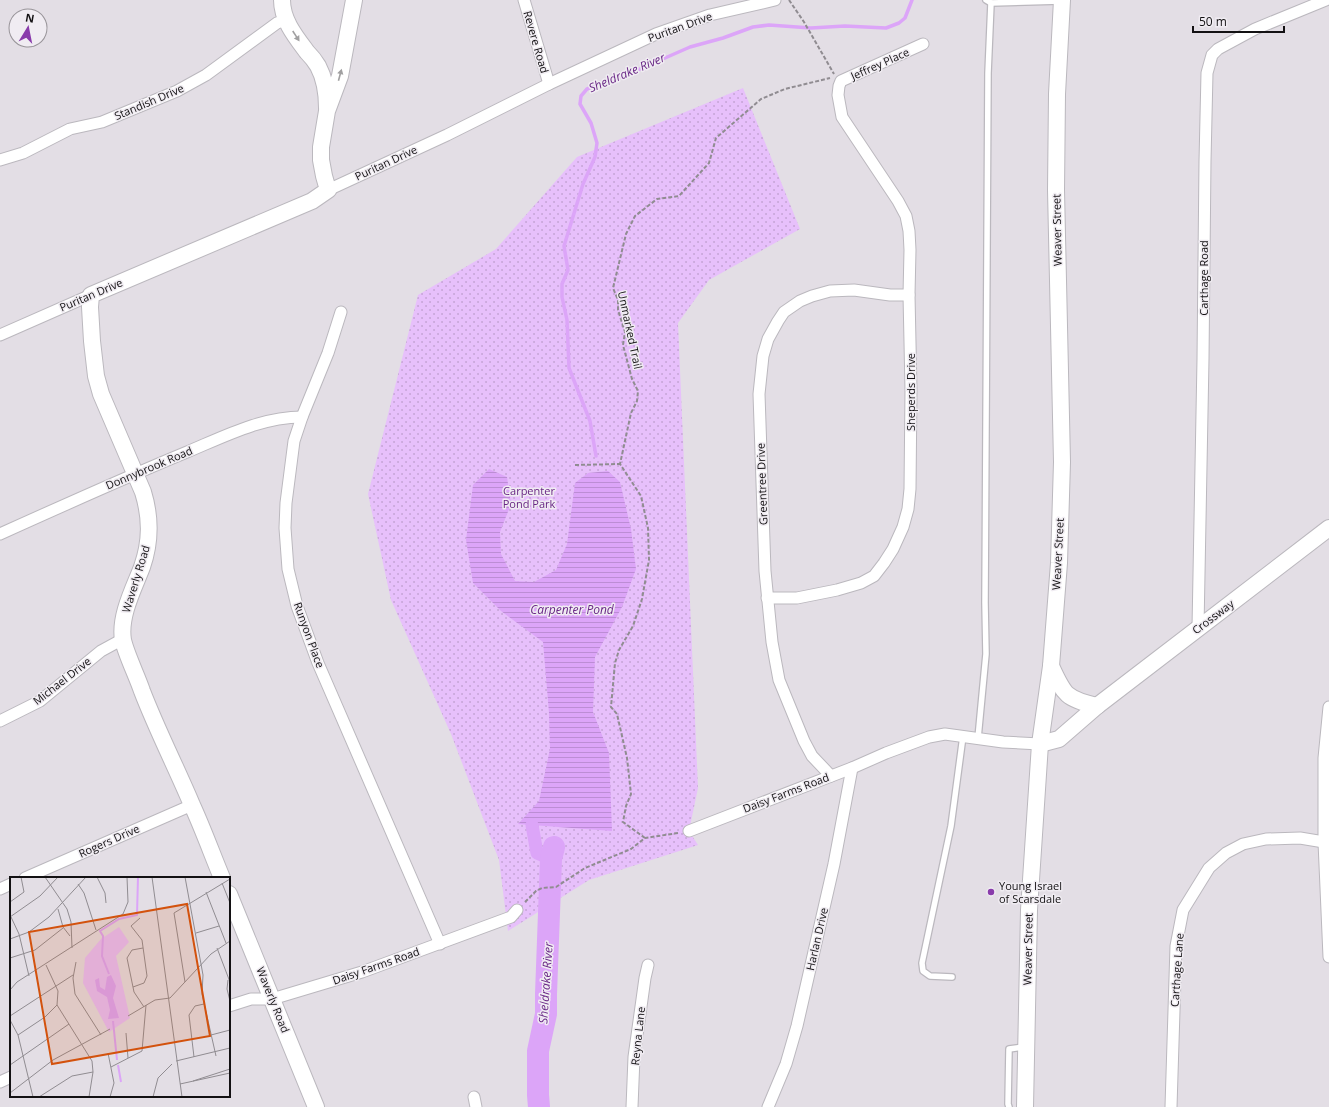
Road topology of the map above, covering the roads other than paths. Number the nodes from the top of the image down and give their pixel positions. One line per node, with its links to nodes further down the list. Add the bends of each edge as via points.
1 (282, 0): 8 (street)
2 (354, 0): 12 (street, one-way to 2, via 340,76)
3 (524, 0): 10 (street, Revere Road)
4 (775, 0): 10 (street, Puritan Drive, via 710,15 656,34)
5 (1062, 0): 7 (lane); 26 (street, Weaver Street, via 1057,94 1056,190 1062,462)
6 (1326, 0): 24 (street, Carthage Road, via 1255,29 1218,49 1212,55 1207,73)
7 (989, 2): 31 (lane, via 986,654)
8 (285, 20): 12 (street, one-way to 12, via 318,66 324,80); 13 (street, Standish Drive, via 206,75 177,91 102,122 70,129)
9 (923, 44): 11 (street, Jeffrey Place, via 841,81 838,95)
10 (548, 84): 14 (street, Puritan Drive, via 447,135)
11 (840, 109): 16 (street, Sheperds Drive, via 842,117 906,216 910,250)
12 (327, 111): 14 (street, via 321,160)
13 (0, 160)
14 (328, 190): 15 (street, Puritan Drive, via 312,202)
15 (91, 295): 18 (street, Puritan Drive); 20 (street, Waverly Road, via 96,376 101,394)
16 (909, 295): 23 (street, Sheperds Drive, via 912,390 910,488 903,527 893,549 874,576 860,584 797,598); 23 (street, Greentree Drive, via 854,290 830,291 812,296 784,312 768,339 763,356 759,394)
17 (341, 312): 19 (street, Runyon Place, via 328,353)
18 (0, 335)
19 (302, 417): 20 (street, Donnybrook Road, via 256,424); 44 (street, Runyon Place, via 294,441 285,528 288,569 297,606 318,663)
20 (135, 474): 22 (street, Donnybrook Road); 25 (street, Waverly Road, via 148,508 150,524 142,565 126,611)
21 (1329, 528): 24 (street, Crossway)
22 (0, 534)
23 (768, 598): 34 (street, Greentree Drive, via 779,680 812,756)
24 (1198, 628): 27 (street, Crossway)
25 (123, 639): 29 (street, Michael Drive, via 101,651 40,701); 35 (street, Waverly Road, via 153,720)
26 (1052, 666): 27 (street, via 1061,688 1068,695 1078,702); 32 (street, Weaver Street)
27 (1097, 706): 32 (street, Crossway, via 1059,738)
28 (1329, 707): 37 (street, via 1324,758)
29 (0, 721)
30 (962, 736): 31 (street, Daisy Farms Road); 33 (street, Daisy Farms Road, via 945,734 929,737 886,752); 47 (lane, via 951,826 922,963 923,971 930,976)
31 (978, 738): 32 (street, Daisy Farms Road)
32 (1040, 744): 50 (street, Weaver Street, via 1029,910)
33 (852, 768): 34 (street, Daisy Farms Road); 55 (street, Harlan Drive, via 834,864 797,1026 786,1064)
34 (831, 776): 36 (street, Daisy Farms Road)
35 (192, 805): 38 (street, Rogers Drive); 39 (street, Waverly Road)
36 (689, 831)
37 (1324, 842): 45 (street); 58 (street, Carthage Lane, via 1300,838 1266,838 1243,844 1209,868 1183,910 1176,946)
38 (27, 877)
39 (222, 877)
40 (10, 884): 41 (street)
41 (0, 889)
42 (230, 896): 48 (street, Waverly Road)
43 (517, 910): 44 (street, Daisy Farms Road, via 511,917)
44 (440, 944): 48 (street, Daisy Farms Road, via 362,972)
45 (1329, 956)
46 (648, 965): 54 (street, Reyna Lane, via 634,1057)
47 (952, 977)
48 (272, 998): 49 (street, Daisy Farms Road, via 251,999); 53 (street, Waverly Road)
49 (230, 1006)
50 (1027, 1046): 56 (lane, via 1009,1049); 57 (street, Weaver Street)
51 (10, 1077): 52 (street)
52 (0, 1082)
53 (316, 1107)
54 (632, 1107)
55 (768, 1107)
56 (1009, 1107)
57 (1025, 1107)
58 (1171, 1107)

